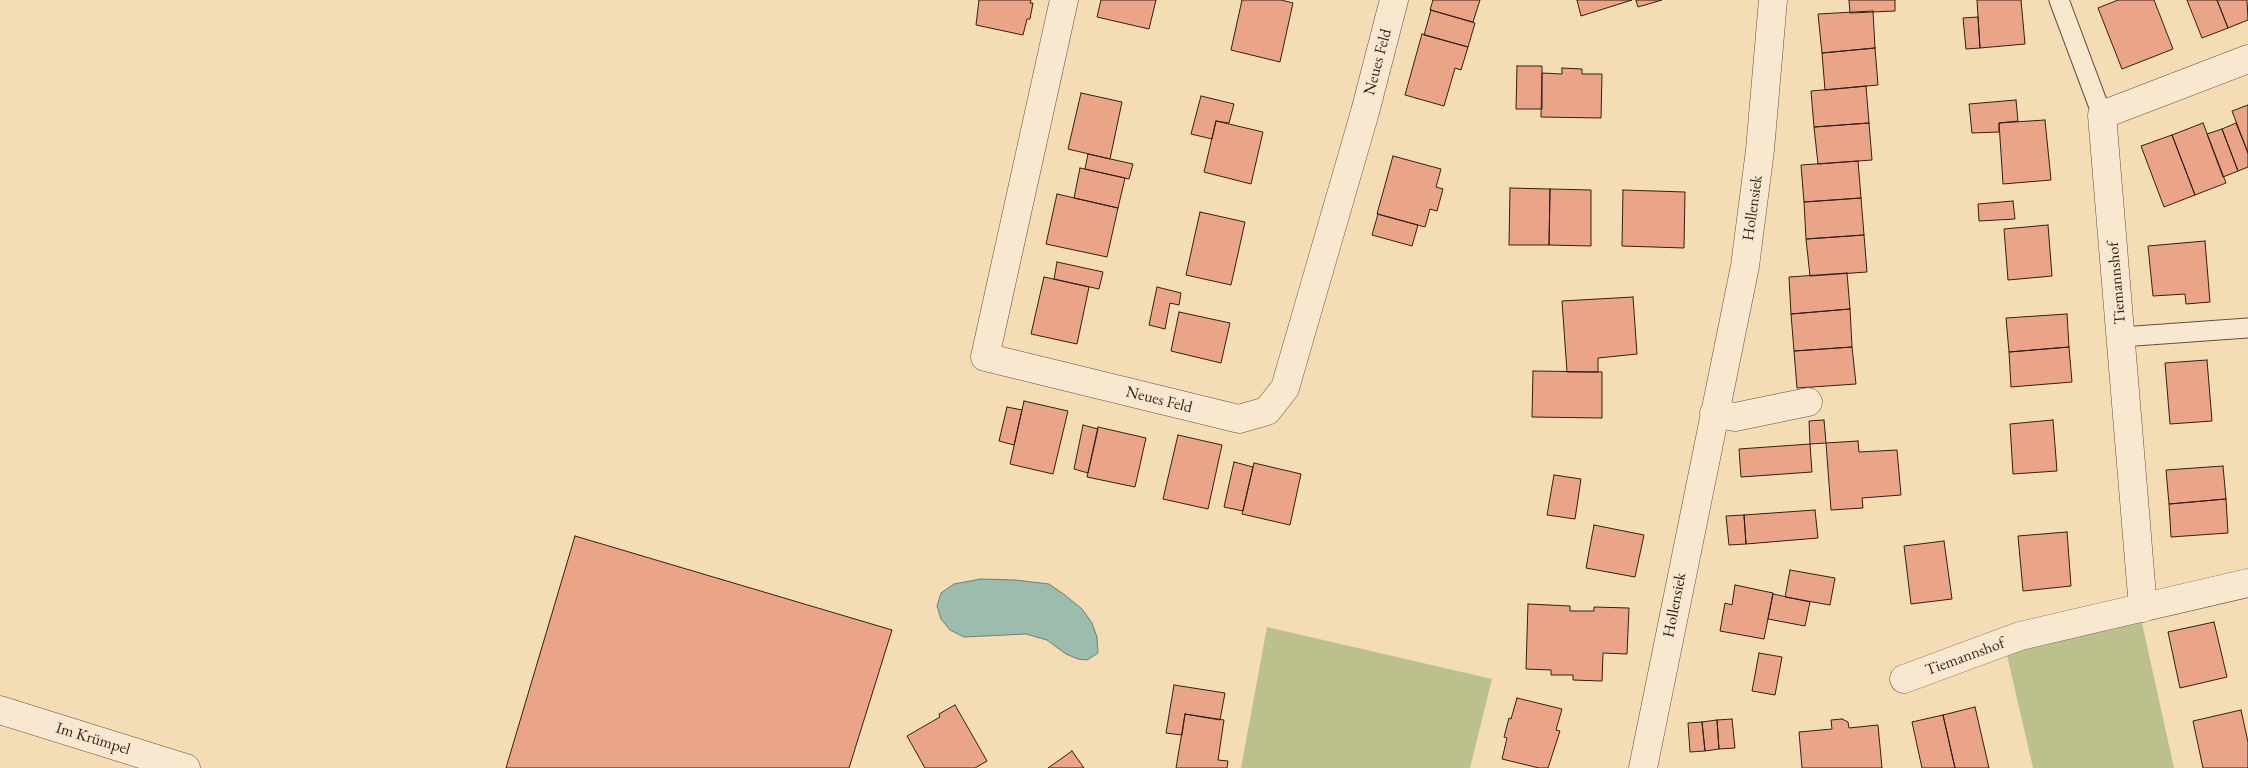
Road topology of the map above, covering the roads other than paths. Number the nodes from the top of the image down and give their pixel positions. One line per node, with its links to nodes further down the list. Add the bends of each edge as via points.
1 (1064, 0): 2 (street, Neues Feld, via 985,357 1238,419 1268,411 1285,388)
2 (1394, 0)
3 (1773, 0): 10 (street, Hollensiek, via 1760,150 1745,266)
4 (2058, 0): 6 (lane)
5 (2248, 59): 6 (street)
6 (2102, 115): 8 (street, Tiemannshof)
7 (2248, 328): 8 (lane)
8 (2121, 337): 12 (street, Tiemannshof)
9 (1808, 402): 10 (street, via 1735,417)
10 (1714, 413): 16 (street, Hollensiek)
11 (2248, 583): 12 (street, Tiemannshof)
12 (2142, 608): 13 (street, Tiemannshof, via 2020,636)
13 (1904, 679)
14 (0, 710): 15 (street, Im Krümpel)
15 (186, 768)
16 (1643, 768)

